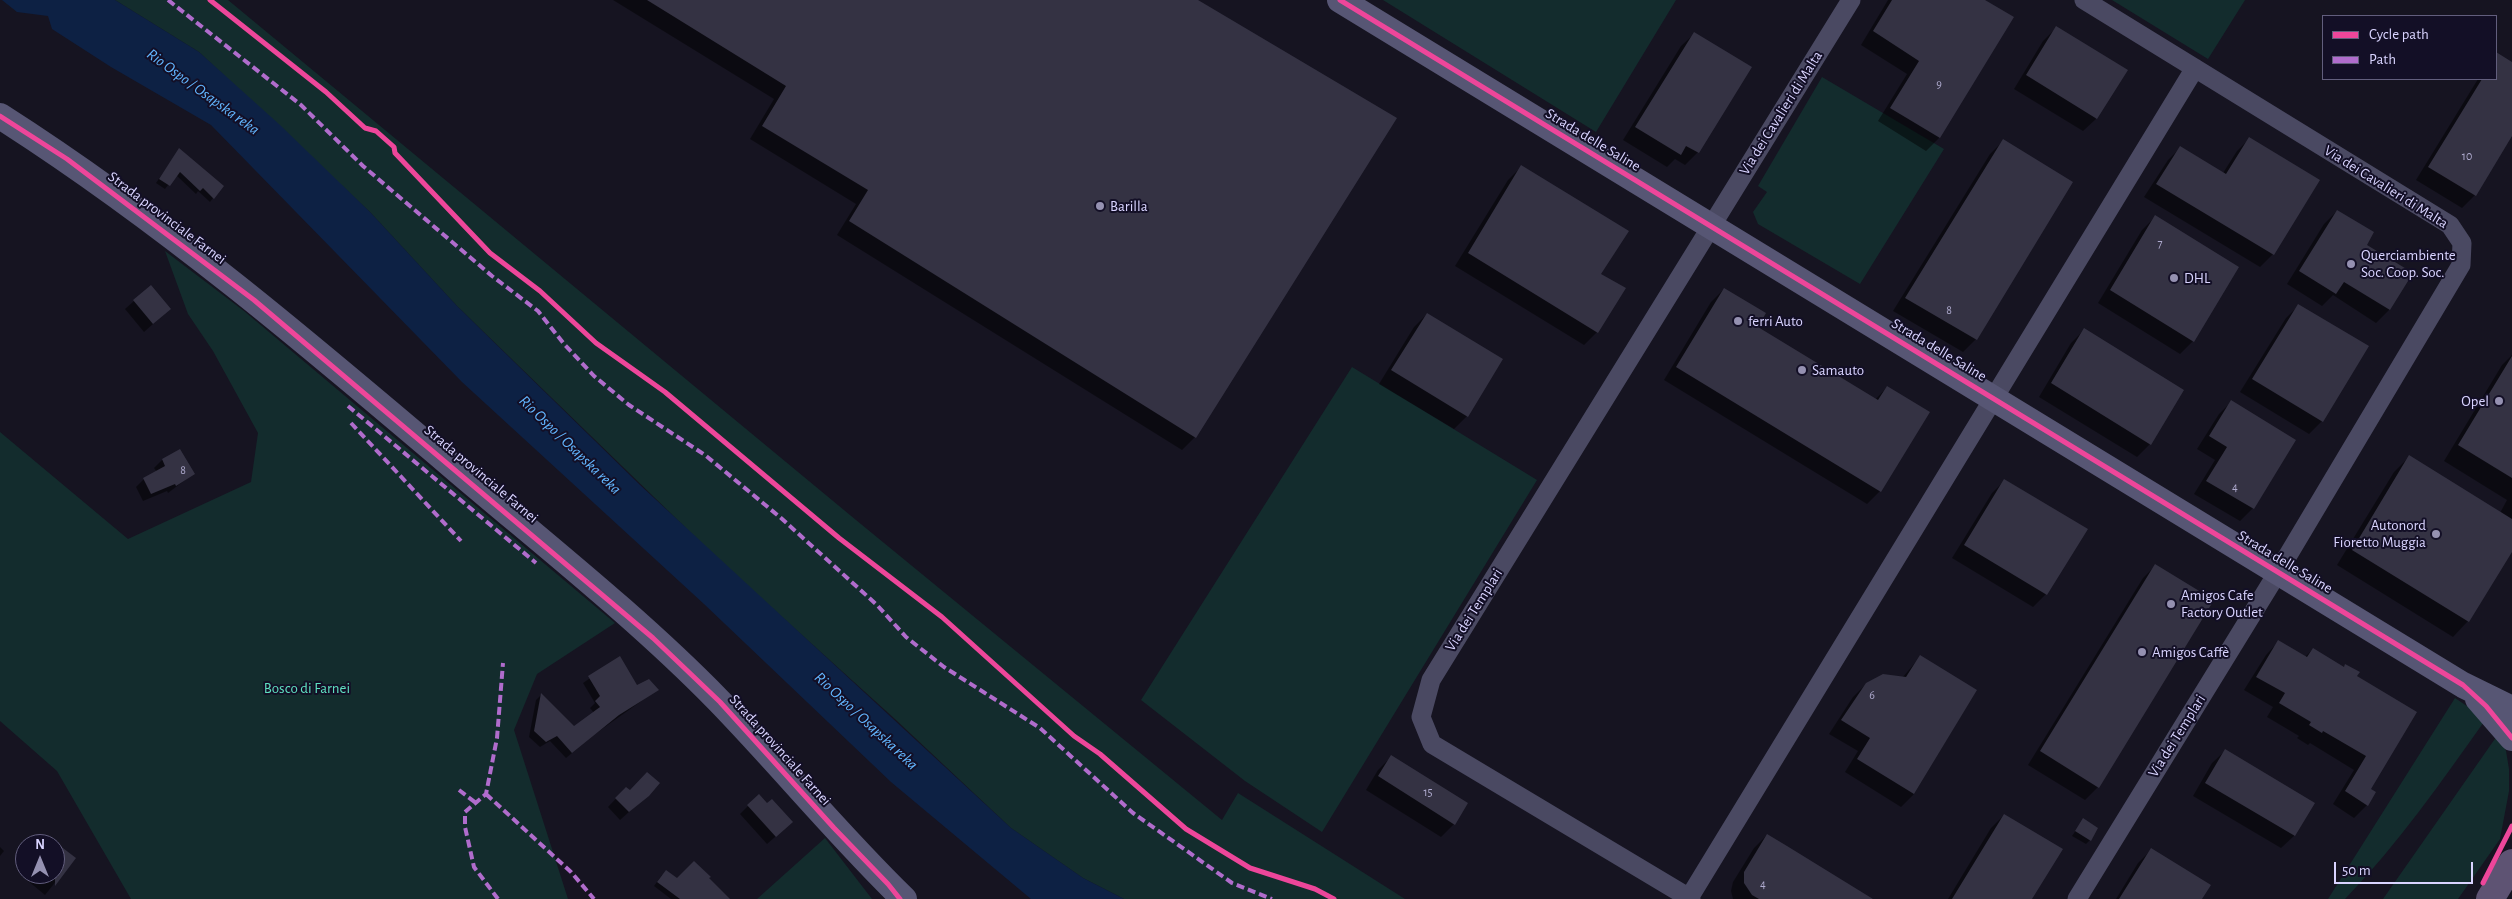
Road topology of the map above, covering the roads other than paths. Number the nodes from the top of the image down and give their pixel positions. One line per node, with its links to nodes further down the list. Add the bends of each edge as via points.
1 (1340, 0): 6 (street, Strada delle Saline)
2 (1851, 0): 6 (street, Via dei Cavalieri di Malta)
3 (2084, 0): 4 (street, Via dei Cavalieri di Malta)
4 (2195, 68): 7 (street); 8 (street, Via dei Cavalieri di Malta, via 2450,225 2462,243 2461,265)
5 (0, 116): 14 (street, Strada provinciale Farnei, via 67,159 254,300 654,638 720,702 834,828)
6 (1710, 226): 7 (street, Strada delle Saline); 13 (street, Via dei Templari, via 1431,680 1421,717 1432,744)
7 (1994, 398): 8 (street, Strada delle Saline); 13 (street)
8 (2278, 572): 9 (street, Strada delle Saline); 15 (street, Via dei Templari)
9 (2463, 685): 10 (street, Strada delle Saline); 11 (street, Strada delle Saline, via 2486,706)
10 (2512, 709)
11 (2512, 738)
12 (2512, 863): 16 (main road)
13 (1690, 898)
14 (904, 899)
15 (2077, 899)
16 (2490, 899)

